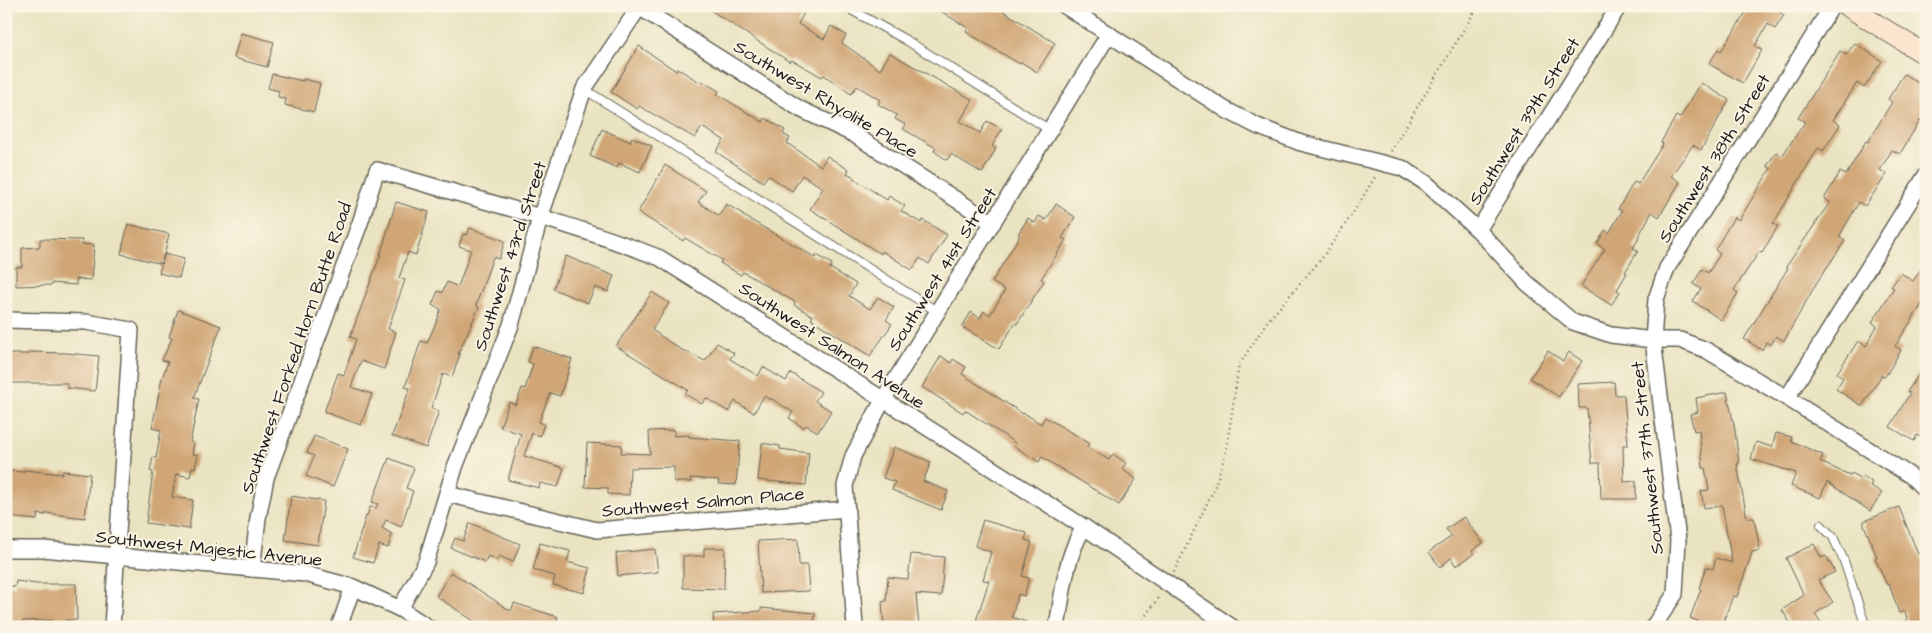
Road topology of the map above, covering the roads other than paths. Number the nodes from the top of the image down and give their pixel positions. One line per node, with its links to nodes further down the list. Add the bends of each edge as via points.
1 (844, 6): 10 (lane, via 906,40)
2 (1065, 6): 7 (street)
3 (1619, 6): 15 (street, Southwest 39th Street)
4 (1832, 6): 18 (street, Southwest 38th Street, via 1667,268 1656,299)
5 (1847, 6): 8 (street)
6 (639, 7): 9 (street, Southwest 43rd Street); 14 (street, Southwest Rhyolite Place, via 800,109 853,134)
7 (1109, 34): 10 (street, Southwest 41st Street); 15 (street, via 1226,110 1257,126 1301,143 1402,168 1426,183)
8 (1926, 55)
9 (584, 89): 13 (street, Southwest 43rd Street); 16 (lane)
10 (1050, 130): 14 (street, Southwest 41st Street)
11 (377, 170): 13 (street, Southwest Salmon Avenue); 28 (street, Southwest Forked Horn Butte Road, via 266,478)
12 (1926, 175): 19 (street)
13 (540, 218): 20 (street, Southwest Salmon Avenue, via 660,258); 22 (street, Southwest 43rd Street, via 511,325)
14 (993, 223): 16 (street, Southwest 41st Street)
15 (1478, 230): 18 (street, via 1528,283 1573,322 1612,335)
16 (938, 312): 20 (street, Southwest 41st Street)
17 (6, 320): 27 (street, via 86,322 131,330)
18 (1653, 340): 19 (street, via 1680,340 1706,350); 37 (street, Southwest 37th Street, via 1678,540 1675,594)
19 (1787, 398): 21 (street)
20 (883, 400): 23 (street, Southwest 41st Street, via 853,456 845,486); 25 (street, Southwest Salmon Avenue)
21 (1925, 487)
22 (447, 494): 23 (street, Southwest Salmon Place, via 597,530); 30 (street, Southwest 43rd Street, via 426,562)
23 (847, 509): 34 (street, Southwest 41st Street)
24 (1821, 525): 38 (lane, via 1833,537 1844,561)
25 (1084, 528): 35 (street, via 1068,560); 36 (street, Southwest Salmon Avenue)
26 (6, 549): 27 (street, Southwest Majestic Avenue)
27 (116, 556): 28 (street, Southwest Majestic Avenue); 31 (street)
28 (252, 569): 29 (street, Southwest Majestic Avenue, via 305,574)
29 (353, 587): 30 (street, Southwest Majestic Avenue); 32 (street)
30 (400, 609): 33 (street, Southwest Majestic Avenue)
31 (112, 627)
32 (339, 627)
33 (428, 627)
34 (855, 627)
35 (1057, 627)
36 (1232, 627)
37 (1653, 627)
38 (1866, 627)

